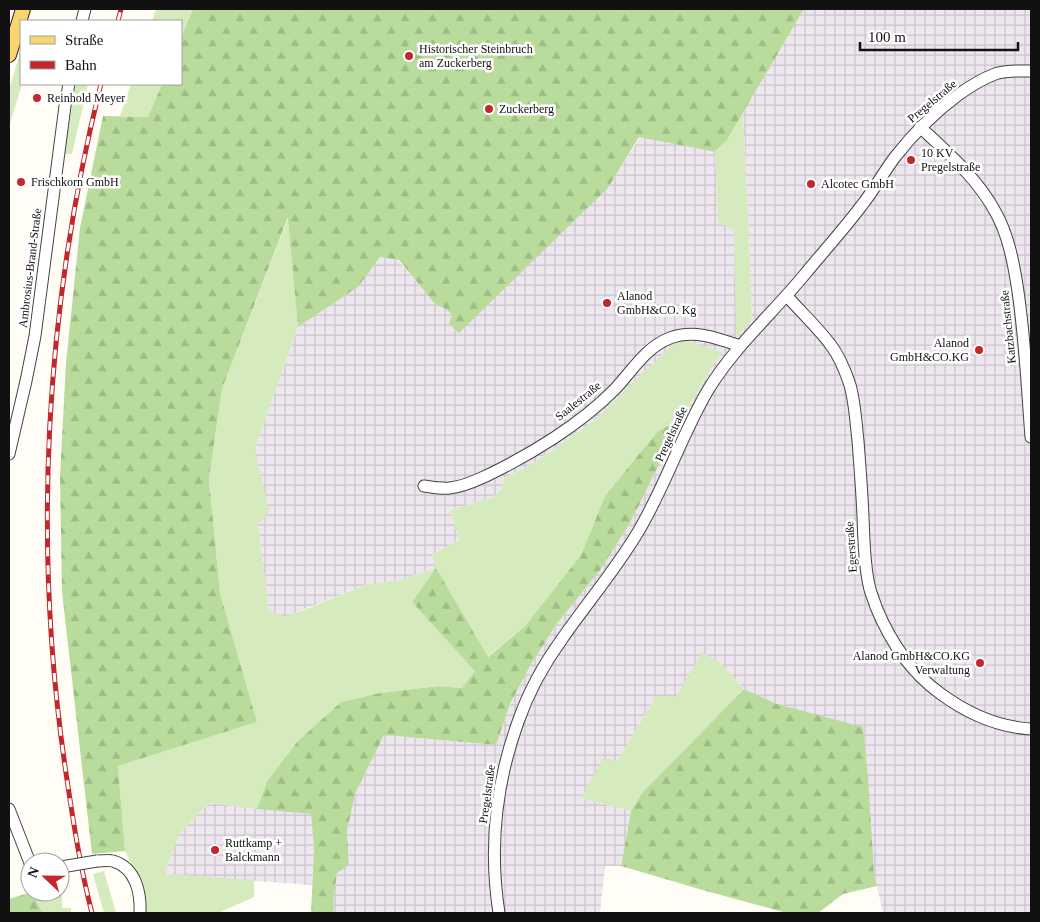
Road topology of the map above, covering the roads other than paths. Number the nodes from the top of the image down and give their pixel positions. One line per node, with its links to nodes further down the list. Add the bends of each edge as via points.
1 (23, 9): 2 (main road)
2 (9, 56)
3 (1031, 71): 5 (street, Pregelstraße, via 995,74 958,95)
4 (69, 85): 9 (street, Ambrosius-Brand-Straße, via 35,336)
5 (920, 128): 6 (street, Pregelstraße, via 862,206); 8 (street, Katzbachstraße, via 962,166 996,212 1007,238 1022,317)
6 (787, 296): 7 (street, Pregelstraße); 11 (street, Egerstraße, via 831,345 850,386 869,587 885,629 912,668 951,701 995,722)
7 (740, 346): 10 (street, Saalestraße, via 701,334 668,338 641,359 614,390 582,418 546,444 470,483 450,488); 16 (street, Pregelstraße, via 692,418 639,530 561,640 536,681 518,721 497,807 495,852)
8 (1031, 437)
9 (9, 454)
10 (424, 486)
11 (1031, 729)
12 (9, 809): 13 (street)
13 (26, 852)
14 (70, 865): 15 (street, bridge, via 112,861 124,868 138,886)
15 (140, 913)
16 (500, 913)

